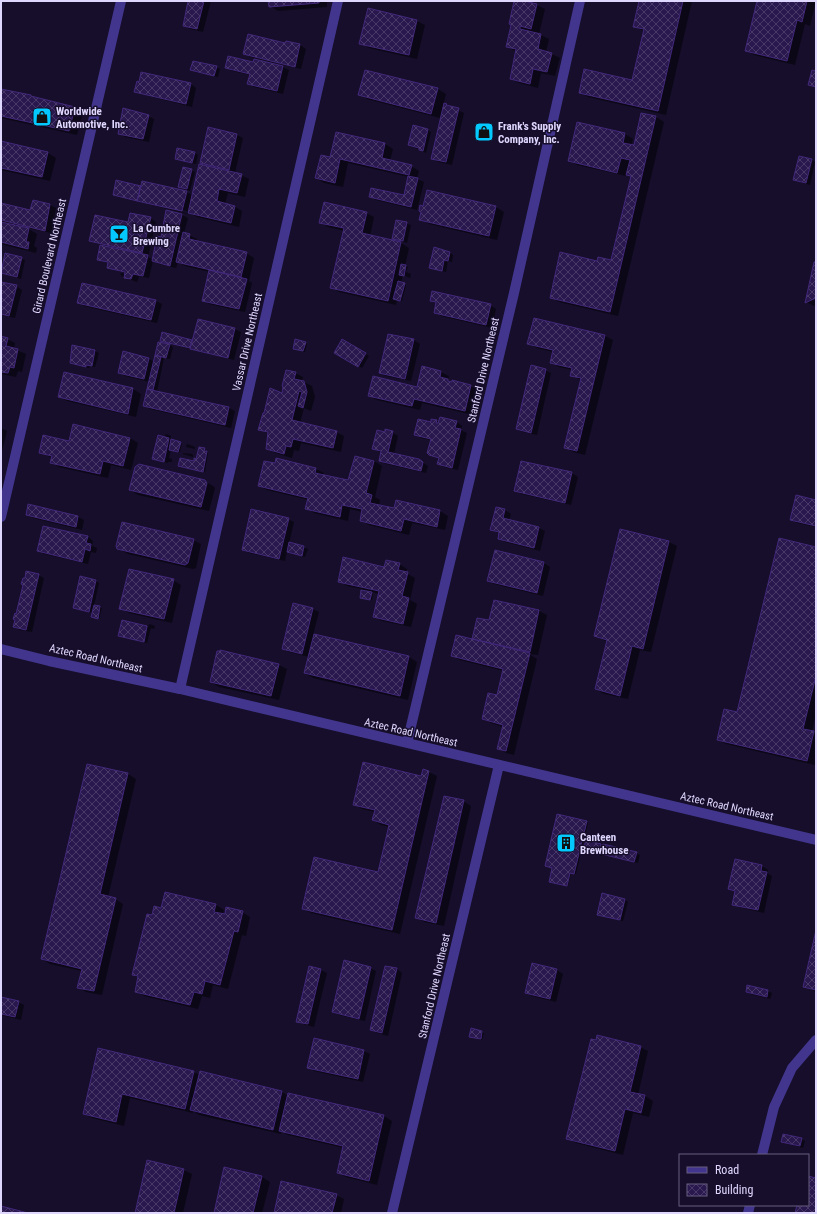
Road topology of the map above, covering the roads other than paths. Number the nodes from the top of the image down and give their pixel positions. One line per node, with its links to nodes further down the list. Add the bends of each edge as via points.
1 (121, 1): 4 (street, Girard Boulevard Northeast)
2 (338, 1): 6 (street, Vassar Drive Northeast)
3 (580, 1): 7 (street, Stanford Drive Northeast)
4 (1, 517)
5 (1, 648): 6 (street, Aztec Road Northeast)
6 (180, 689): 7 (street, Aztec Road Northeast)
7 (408, 743): 8 (street, Aztec Road Northeast)
8 (499, 765): 9 (street, Aztec Road Northeast); 12 (street, Stanford Drive Northeast)
9 (816, 840)
10 (816, 1040): 11 (street, via 792,1068 774,1107)
11 (762, 1154)
12 (392, 1213)

